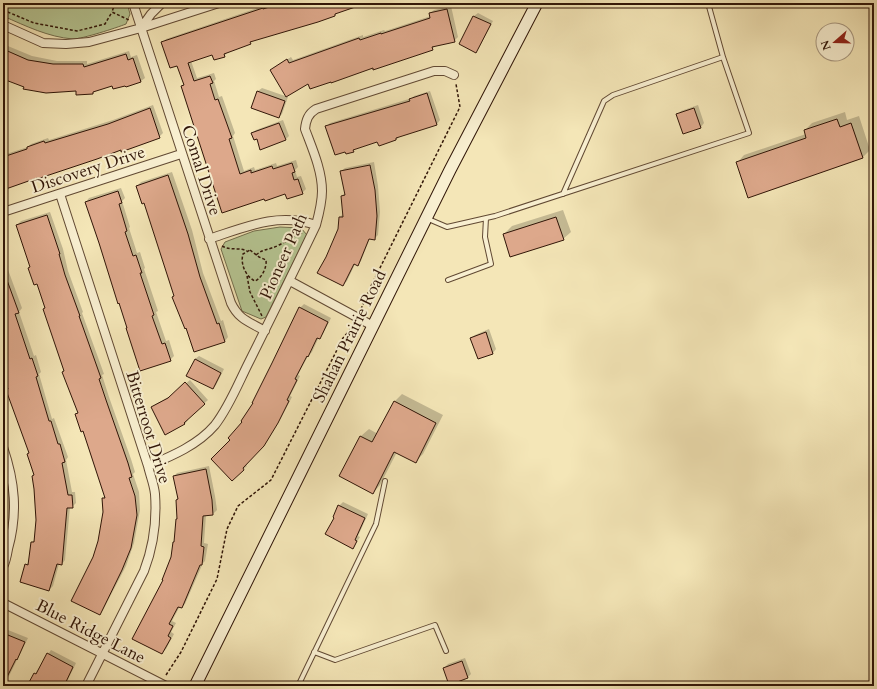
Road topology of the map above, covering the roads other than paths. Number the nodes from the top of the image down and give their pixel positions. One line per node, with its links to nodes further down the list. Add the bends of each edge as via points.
1 (133, 3): 7 (street, Comal Drive)
2 (162, 3): 7 (street)
3 (219, 3): 7 (street)
4 (537, 3): 14 (street, Shahan Prairie Road)
5 (708, 3): 8 (lane)
6 (3, 25): 7 (street, via 43,43 66,44 89,42)
7 (141, 28): 10 (street, Comal Drive)
8 (723, 57): 12 (lane, via 604,100); 12 (lane, via 749,133)
9 (454, 75): 16 (street, Pioneer Path, via 445,71 434,72 310,112 305,129 320,175 322,190)
10 (181, 154): 11 (street, Discovery Drive); 17 (street, Comal Drive)
11 (60, 194): 13 (street, Discovery Drive); 23 (street, Bitterroot Drive)
12 (563, 194): 15 (lane)
13 (3, 212)
14 (426, 218): 15 (lane, via 447,227); 20 (street, Shahan Prairie Road)
15 (486, 218): 18 (lane, via 485,237 492,264)
16 (316, 225): 17 (street, via 302,220 274,220); 19 (street, Pioneer Path)
17 (209, 239): 21 (street, Comal Drive, via 235,312 240,318)
18 (448, 280)
19 (290, 281): 20 (street); 21 (street, Pioneer Path)
20 (372, 326): 32 (street, Shahan Prairie Road)
21 (265, 330): 23 (street, Pioneer Path, via 215,425 195,442)
22 (3, 447): 25 (street, via 13,487 15,509)
23 (148, 466): 29 (street, Bitterroot Drive, via 155,493 155,532 151,551 144,571)
24 (385, 482): 28 (lane, via 376,524)
25 (3, 567)
26 (3, 603): 29 (street, Blue Ridge Lane)
27 (446, 650): 28 (lane, via 435,625 335,660)
28 (314, 652): 33 (lane)
29 (102, 653): 30 (street, Blue Ridge Lane); 31 (street, Bitterroot Drive)
30 (164, 685)
31 (86, 686)
32 (195, 686)
33 (298, 686)

